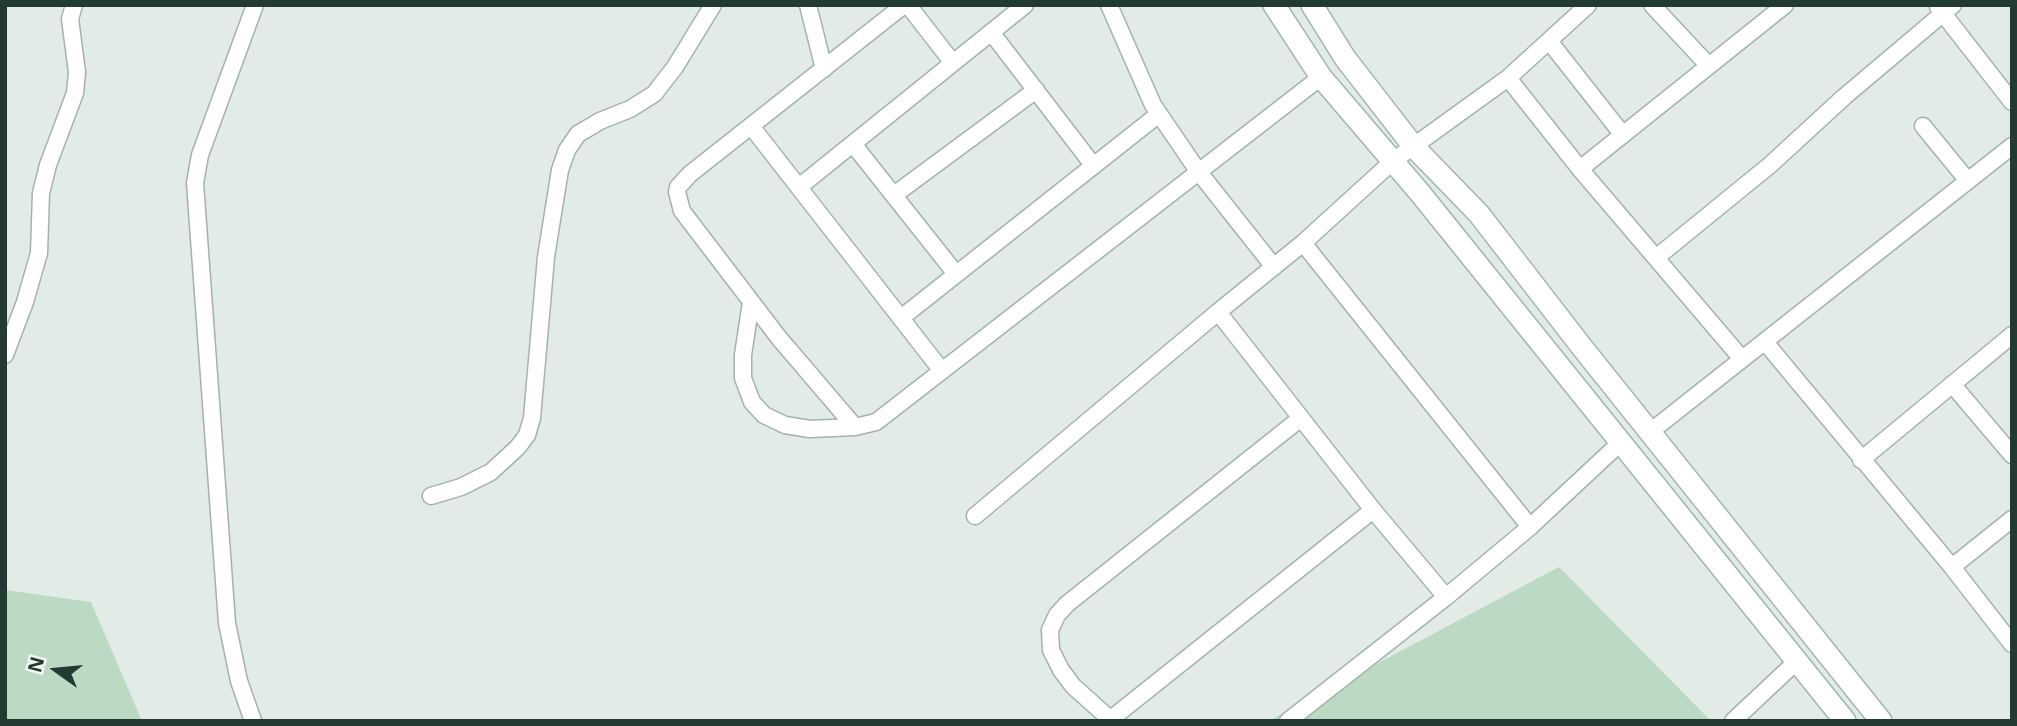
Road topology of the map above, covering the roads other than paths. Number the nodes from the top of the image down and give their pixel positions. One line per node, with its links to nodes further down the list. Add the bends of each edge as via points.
1 (74, 5): 46 (street, via 70,19 75,93 43,184 39,253)
2 (255, 5): 67 (street, via 200,155 195,183 228,623 239,681)
3 (713, 5): 57 (street, via 654,94 578,134 566,150 546,257 527,435 491,472)
4 (808, 5): 18 (street)
5 (906, 5): 16 (street); 18 (street)
6 (1025, 5): 14 (street)
7 (1109, 5): 23 (street)
8 (1274, 5): 19 (main road)
9 (1312, 5): 28 (main road, via 1345,58)
10 (1588, 5): 15 (street)
11 (1652, 5): 17 (street)
12 (1784, 5): 17 (street)
13 (1944, 8): 22 (street); 38 (street, via 1770,165)
14 (991, 32): 16 (street); 21 (street)
15 (1549, 41): 20 (street); 26 (street)
16 (953, 63): 27 (street)
17 (1709, 66): 26 (street)
18 (824, 69): 24 (street)
19 (1321, 77): 30 (main road); 33 (street)
20 (1508, 78): 28 (street); 32 (street)
21 (1036, 90): 31 (street); 36 (street)
22 (2012, 102)
23 (1159, 114): 31 (street); 33 (street)
24 (751, 126): 35 (street); 41 (street, via 690,174 677,192 682,211)
25 (1923, 126): 34 (street)
26 (1623, 135): 32 (street)
27 (853, 144): 35 (street); 36 (street)
28 (1414, 147): 30 (street); 53 (main road, via 1479,214)
29 (2010, 153): 34 (street)
30 (1393, 161): 37 (street); 54 (main road)
31 (1093, 165): 40 (street)
32 (1580, 169): 38 (street)
33 (1198, 170): 39 (street); 49 (street)
34 (1968, 181): 45 (street)
35 (799, 187): 43 (street)
36 (894, 195): 40 (street)
37 (1303, 243): 39 (street); 61 (street)
38 (1657, 257): 48 (street)
39 (1274, 267): 42 (street)
40 (956, 274): 43 (street)
41 (751, 302): 52 (street); 52 (street, via 743,378 752,402 764,415 785,425)
42 (1218, 312): 51 (street); 59 (street)
43 (901, 318): 49 (street)
44 (2007, 339): 47 (street); 50 (street)
45 (1765, 342): 48 (street); 56 (street)
46 (5, 355)
47 (2012, 357)
48 (1742, 359): 53 (street)
49 (942, 371): 52 (street, via 876,422)
50 (1952, 384): 55 (street); 56 (street)
51 (1301, 418): 58 (street); 66 (street, via 1057,615 1050,630 1051,650 1061,670)
52 (855, 427)
53 (1650, 432): 71 (main road)
54 (1620, 443): 61 (street); 65 (main road)
55 (2012, 455)
56 (1861, 460): 62 (street)
57 (431, 496)
58 (1373, 510): 63 (street); 66 (street)
59 (975, 516)
60 (2012, 519): 62 (street)
61 (1530, 527): 63 (street)
62 (1952, 567): 64 (street)
63 (1446, 597): 68 (street)
64 (2012, 644)
65 (1797, 661): 69 (street); 70 (main road)
66 (1111, 720)
67 (253, 721)
68 (1288, 721)
69 (1733, 721)
70 (1845, 721)
71 (1881, 721)

